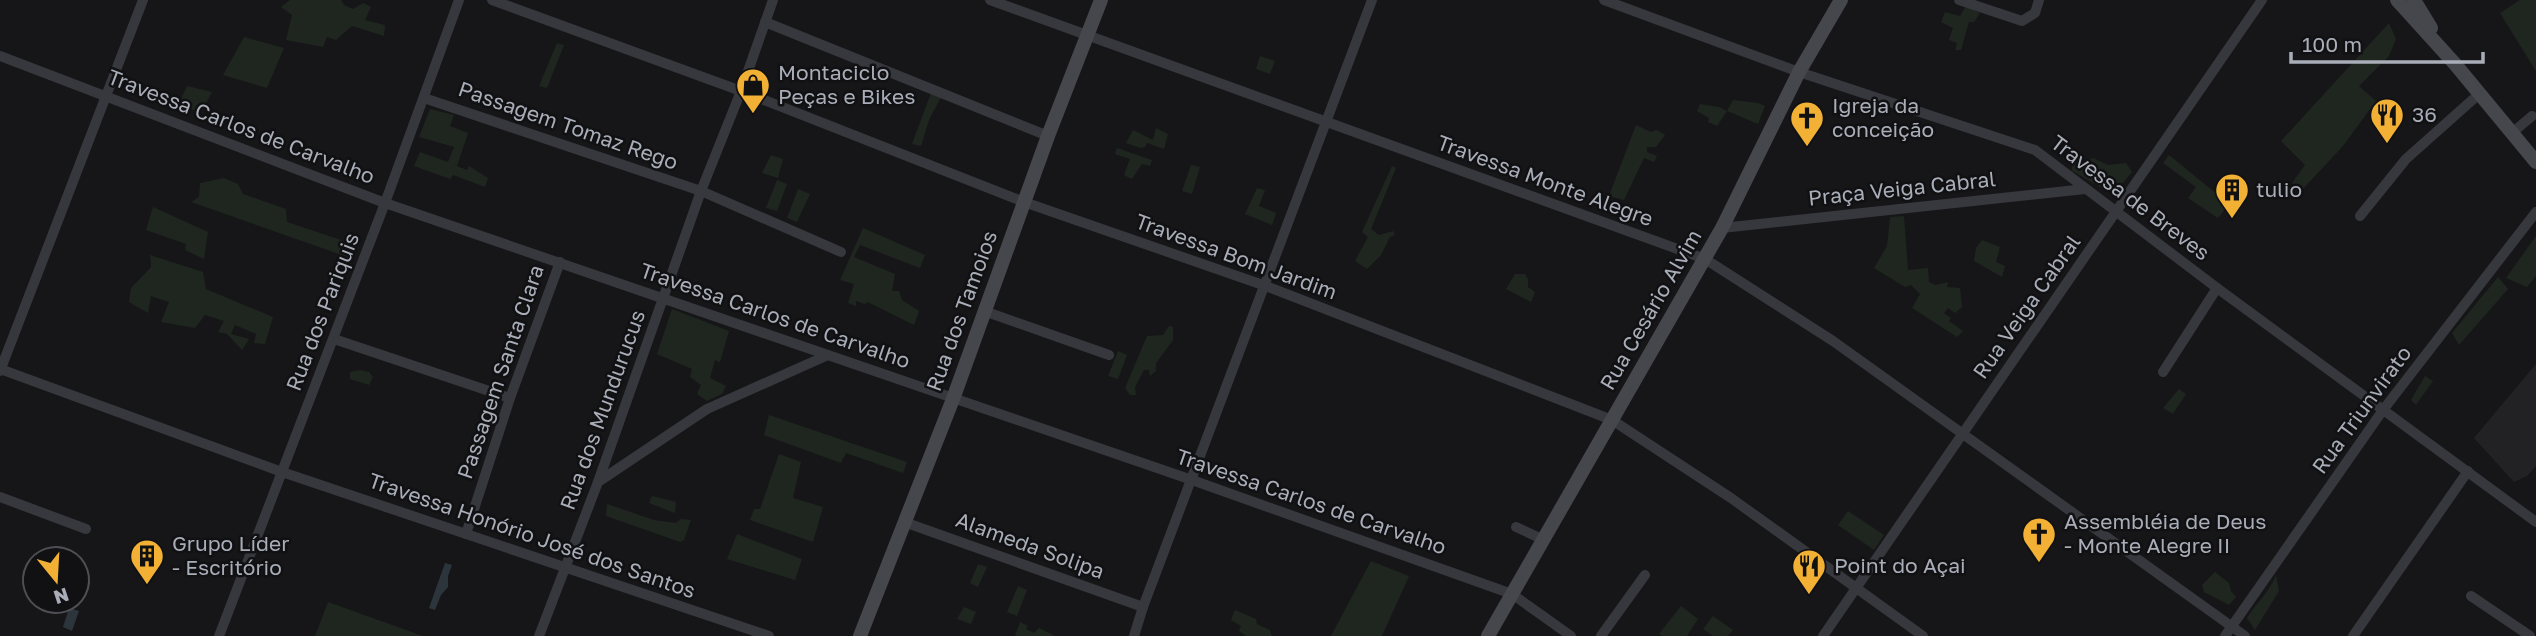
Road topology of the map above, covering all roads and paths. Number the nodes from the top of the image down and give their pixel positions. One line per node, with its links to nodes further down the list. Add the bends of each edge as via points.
1 (143, 0): 22 (street)
2 (459, 0): 23 (street, Rua dos Pariquis)
3 (492, 0): 20 (street, Travessa Bom Jardim)
4 (773, 0): 15 (street, Rua dos Mundurucus)
5 (990, 0): 16 (street, Travessa Monte Alegre)
6 (1101, 0): 16 (street, Rua dos Tamoios)
7 (1372, 0): 25 (street)
8 (1604, 0): 19 (street, Travessa de Breves)
9 (1841, 0): 19 (street, Rua Cesário Alvim)
10 (1959, 0): 11 (street, via 2022,20 2035,13)
11 (2039, 0)
12 (2262, 0): 33 (street, Rua Veiga Cabral)
13 (2397, 0): 18 (street)
14 (2414, 0): 18 (street)
15 (765, 22): 20 (street, Rua dos Mundurucus); 27 (street)
16 (1088, 34): 25 (street, Travessa Monte Alegre); 27 (street, Rua dos Tamoios)
17 (0, 56): 22 (street, Travessa Carlos de Carvalho)
18 (2455, 64): 21 (street)
19 (1799, 72): 29 (street, Travessa de Breves, via 2035,150); 36 (street, Rua Cesário Alvim)
20 (741, 91): 30 (street, Rua dos Mundurucus); 31 (street, Travessa Bom Jardim)
21 (2479, 94): 26 (street); 35 (street, via 2406,159)
22 (106, 97): 32 (street, Travessa Carlos de Carvalho); 47 (street)
23 (424, 98): 30 (street, Passagem Tomaz Rego); 32 (street, Rua dos Pariquis)
24 (2532, 116): 26 (street)
25 (1326, 120): 38 (street, Travessa Monte Alegre); 40 (street)
26 (2512, 133): 28 (street)
27 (1048, 136): 31 (street, Rua dos Tamoios)
28 (2536, 162)
29 (2085, 189): 33 (street, Travessa de Breves); 36 (street, Praça Veiga Cabral)
30 (701, 191): 37 (street, Passagem Tomaz Rego); 42 (street, Rua dos Mundurucus)
31 (1024, 202): 40 (street, Travessa Bom Jardim); 43 (street, Rua dos Tamoios)
32 (385, 203): 39 (street, Travessa Carlos de Carvalho); 44 (street, Rua dos Pariquis)
33 (2116, 211): 41 (street, Travessa de Breves); 53 (street, Rua Veiga Cabral)
34 (2536, 212): 51 (street, Rua Triunvirato)
35 (2360, 216)
36 (1722, 228): 38 (street, Rua Cesário Alvim)
37 (841, 252)
38 (1705, 259): 52 (street, Rua Cesário Alvim); 53 (street, Travessa Monte Alegre, via 1833,341)
39 (560, 262): 42 (street, Travessa Carlos de Carvalho); 49 (street, Passagem Santa Clara)
40 (1263, 285): 52 (street, Travessa Bom Jardim); 56 (street)
41 (2217, 288): 48 (street); 51 (street, Travessa de Breves)
42 (665, 298): 45 (street, Travessa Carlos de Carvalho); 57 (street, Rua dos Mundurucus)
43 (984, 311): 46 (street); 50 (street, Rua dos Tamoios)
44 (334, 339): 49 (street); 55 (street, Rua dos Pariquis)
45 (828, 355): 50 (street, Travessa Carlos de Carvalho); 57 (street, via 707,409)
46 (1109, 355)
47 (0, 370): 55 (street, Travessa Honório José dos Santos)
48 (2163, 372)
49 (510, 398): 63 (street, Passagem Santa Clara)
50 (953, 398): 56 (street, Travessa Carlos de Carvalho); 59 (street, Rua dos Tamoios)
51 (2383, 410): 54 (street, Travessa de Breves); 71 (street, Rua Triunvirato)
52 (1612, 420): 64 (street, Rua Cesário Alvim); 67 (street, Travessa Bom Jardim)
53 (1962, 434): 67 (street, Rua Veiga Cabral); 71 (street, Travessa Monte Alegre)
54 (2469, 471): 60 (street, Travessa de Breves); 84 (street)
55 (282, 472): 63 (street, Travessa Honório José dos Santos); 72 (street, Rua dos Pariquis)
56 (1192, 480): 68 (street, Travessa Carlos de Carvalho); 70 (street)
57 (598, 482): 65 (street, Rua dos Mundurucus)
58 (0, 497): 62 (street)
59 (904, 522): 70 (street, Alameda Solipa); 75 (street, Rua dos Tamoios)
60 (2536, 522)
61 (1516, 527): 64 (street)
62 (86, 529)
63 (466, 534): 65 (street, Travessa Honório José dos Santos)
64 (1542, 539): 68 (street, Rua Cesário Alvim)
65 (565, 567): 73 (street, Rua dos Mundurucus); 74 (street, Travessa Honório José dos Santos)
66 (1645, 575): 79 (street)
67 (1857, 588): 80 (street, Rua Veiga Cabral); 81 (street, Travessa Bom Jardim)
68 (1512, 594): 77 (street, Rua Cesário Alvim); 78 (street, Travessa Carlos de Carvalho)
69 (2471, 596): 85 (street)
70 (1143, 607): 76 (street)
71 (2232, 626): 82 (street, Rua Triunvirato); 83 (street, Travessa Monte Alegre)
72 (219, 636)
73 (539, 636)
74 (769, 636)
75 (860, 636)
76 (1134, 636)
77 (1488, 636)
78 (1571, 636)
79 (1601, 636)
80 (1823, 636)
81 (1923, 636)
82 (2225, 636)
83 (2245, 636)
84 (2353, 636)
85 (2530, 636)

